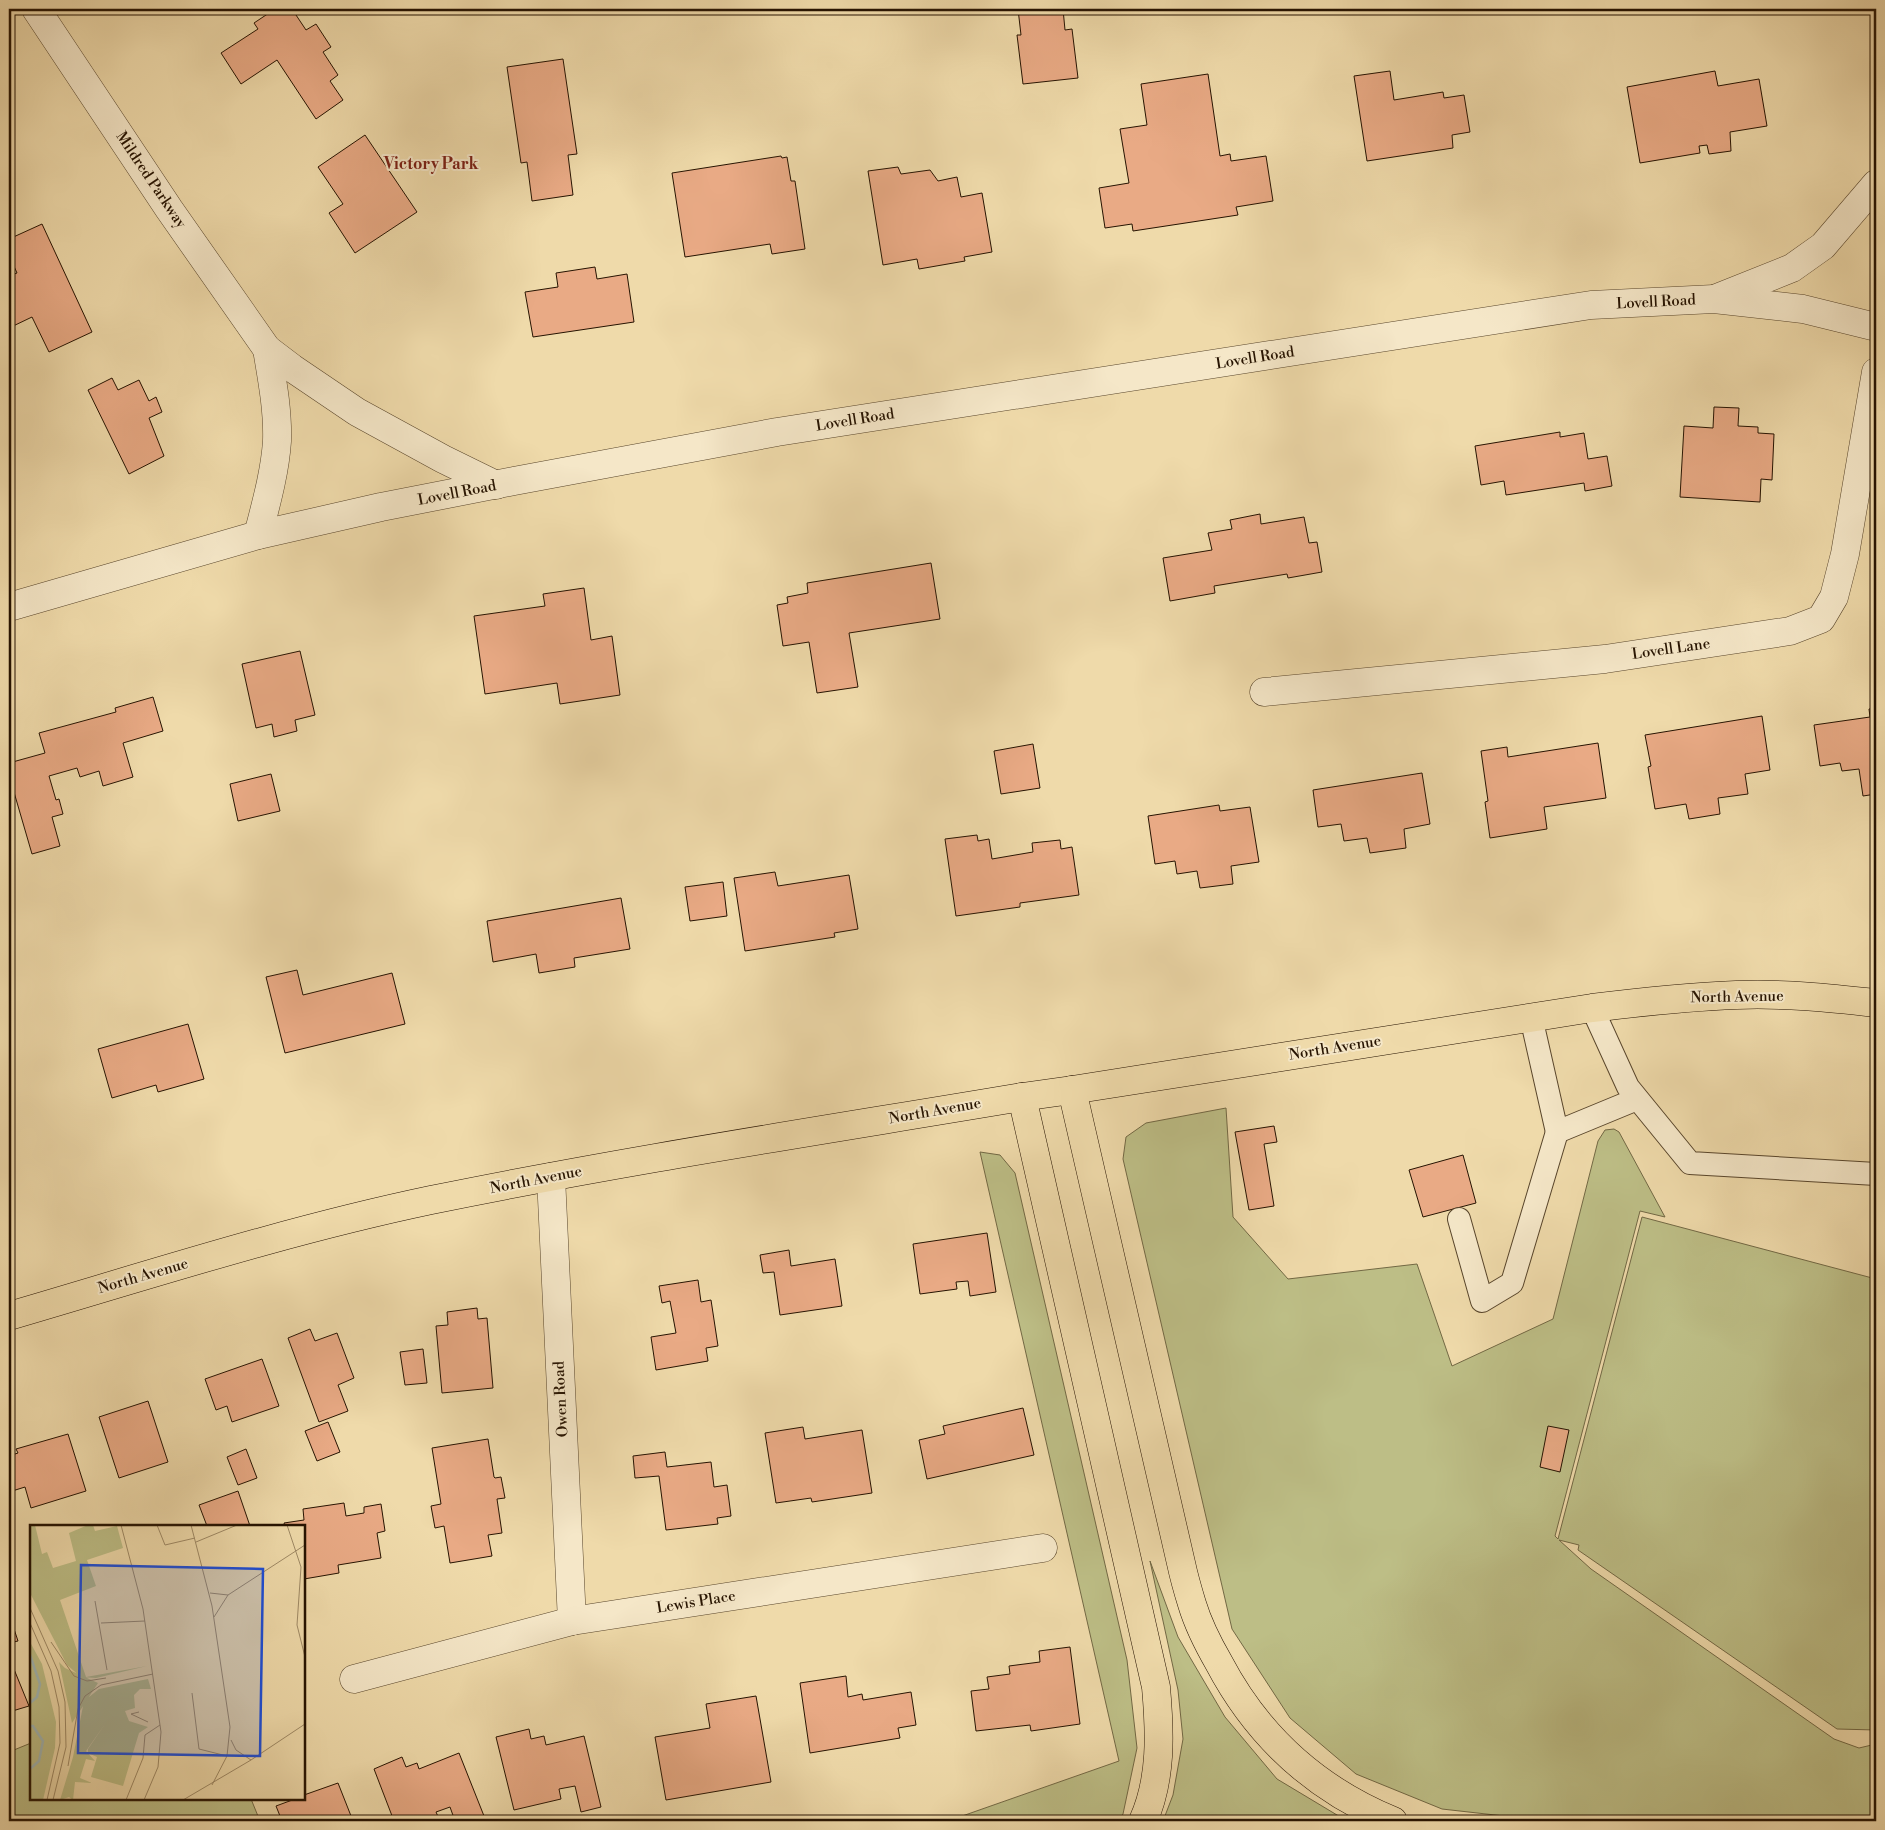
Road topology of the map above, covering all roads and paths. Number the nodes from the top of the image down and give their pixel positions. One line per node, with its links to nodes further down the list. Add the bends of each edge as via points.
1 (36, 9): 5 (street, Mildred Parkway)
2 (1876, 184): 3 (street, Lovell Road, via 1823,246 1792,268)
3 (1714, 299): 4 (street, Lovell Road, via 1804,309); 7 (street, Lovell Road, via 1581,307 777,432)
4 (1876, 327)
5 (268, 349): 7 (street, Mildred Parkway, via 357,412); 8 (street, Mildred Parkway, via 277,440 273,474)
6 (1876, 372): 10 (street, Lovell Lane, via 1845,554 1834,597 1821,619 1790,631 1605,659)
7 (496, 485): 8 (street, Lovell Road)
8 (258, 535): 9 (street, Lovell Road)
9 (9, 606)
10 (1264, 692)
11 (1876, 1003): 12 (main road, North Avenue, via 1817,997 1738,995)
12 (1592, 1008): 13 (main road, North Avenue); 16 (lane, via 1628,1087)
13 (1531, 1018): 14 (main road, North Avenue); 17 (lane)
14 (1072, 1090): 15 (main road, North Avenue); 26 (main road, via 1181,1563 1192,1605 1207,1642 1245,1706 1274,1742 1306,1772 1339,1794)
15 (1022, 1096): 19 (main road, North Avenue); 25 (main road, via 1156,1687 1159,1755)
16 (1637, 1099): 17 (lane); 18 (lane, via 1690,1162)
17 (1557, 1132): 20 (lane, via 1512,1283 1482,1302)
18 (1876, 1174)
19 (551, 1177): 21 (main road, North Avenue, via 429,1201 255,1243); 23 (street, Owen Road)
20 (1459, 1219)
21 (9, 1316)
22 (1043, 1548): 23 (street, Lewis Place)
23 (572, 1621): 24 (street, Lewis Place)
24 (354, 1679)
25 (1143, 1821)
26 (1393, 1821)

